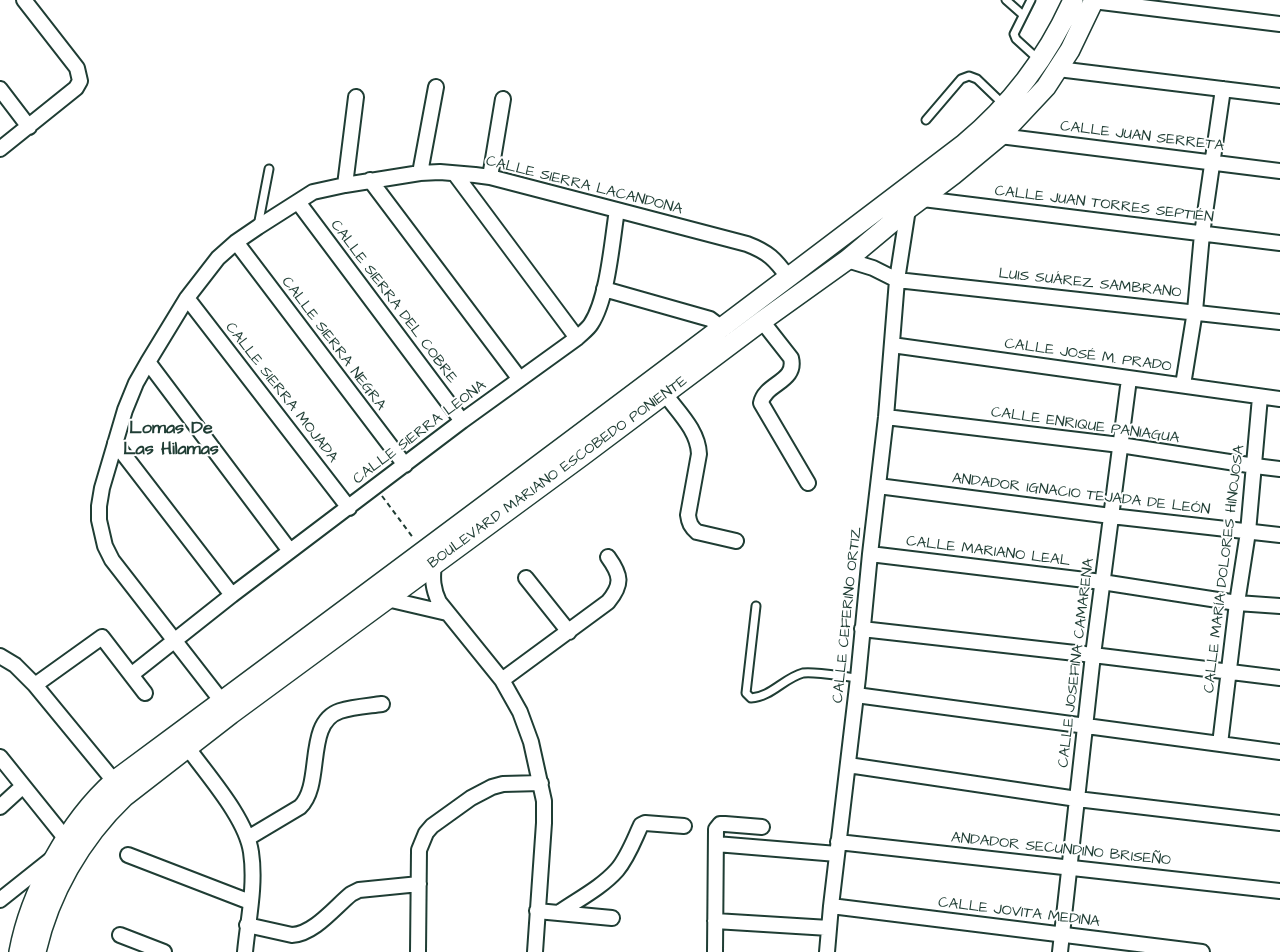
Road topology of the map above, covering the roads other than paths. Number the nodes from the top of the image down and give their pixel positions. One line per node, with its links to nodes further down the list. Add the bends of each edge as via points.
1 (24, 0): 18 (street, via 78,68 80,81 76,88)
2 (1006, 0): 6 (lane)
3 (1031, 0): 6 (lane)
4 (1073, 0): 8 (street, BOULEVARD MARIANO ESCOBEDO PONIENTE)
5 (1094, 0): 7 (street); 9 (street, BOULEVARD MARIANO ESCOBEDO PONIENTE)
6 (1023, 15): 8 (lane, via 1014,34)
7 (1280, 24)
8 (1039, 60): 16 (street, BOULEVARD MARIANO ESCOBEDO PONIENTE)
9 (1058, 69): 12 (street); 19 (street, BOULEVARD MARIANO ESCOBEDO PONIENTE)
10 (436, 87): 24 (street)
11 (0, 89): 18 (street)
12 (1223, 89): 13 (street); 21 (street)
13 (1280, 96)
14 (356, 97): 28 (street)
15 (503, 99): 26 (street)
16 (1005, 107): 17 (lane, via 977,79 969,76 961,80); 37 (street, BOULEVARD MARIANO ESCOBEDO PONIENTE, via 964,144)
17 (926, 120)
18 (29, 127): 20 (street)
19 (1000, 136): 21 (street, CALLE JUAN SERRETA); 30 (street, BOULEVARD MARIANO ESCOBEDO PONIENTE)
20 (0, 149)
21 (1213, 163): 23 (street, CALLE JUAN SERRETA); 33 (street)
22 (270, 169): 32 (lane)
23 (1280, 171)
24 (420, 173): 25 (street, CALLE SIERRA LACANDONA); 27 (street, CALLE SIERRA LACANDONA)
25 (455, 174): 26 (street, CALLE SIERRA LACANDONA); 45 (street)
26 (490, 177): 31 (street, CALLE SIERRA LACANDONA)
27 (370, 180): 28 (street, CALLE SIERRA LACANDONA); 48 (street)
28 (345, 185): 29 (street, CALLE SIERRA LACANDONA, via 313,192)
29 (298, 202): 32 (street, CALLE SIERRA LACANDONA); 55 (street, CALLE SIERRA DEL COBRE)
30 (916, 204): 33 (street, CALLE JUAN TORRES SEPTIÉN); 36 (street, BOULEVARD MARIANO ESCOBEDO PONIENTE); 38 (street, CALLE CEFERINO ORTIZ)
31 (618, 210): 37 (street, CALLE SIERRA LACANDONA, via 760,249 778,262); 39 (street, CALLE SIERRA LEONA)
32 (258, 226): 34 (street, CALLE SIERRA LACANDONA)
33 (1202, 234): 35 (street, CALLE JUAN TORRES SEPTIÉN); 41 (street)
34 (236, 242): 40 (street, CALLE SIERRA LACANDONA, via 218,258); 59 (street, CALLE SIERRA NEGRA)
35 (1280, 243)
36 (848, 260): 38 (street); 42 (street, BOULEVARD MARIANO ESCOBEDO PONIENTE)
37 (788, 277): 44 (street, BOULEVARD MARIANO ESCOBEDO PONIENTE)
38 (897, 280): 41 (street, LUIS SUÁREZ SAMBRANO); 46 (street, CALLE CEFERINO ORTIZ)
39 (604, 289): 44 (street, via 710,319); 45 (street, CALLE SIERRA LEONA, via 592,322)
40 (187, 298): 47 (street, CALLE SIERRA LACANDONA); 64 (street, CALLE SIERRA MOJADA)
41 (1195, 311): 43 (street, LUIS SUÁREZ SAMBRANO); 50 (street)
42 (762, 321): 51 (street, BOULEVARD MARIANO ESCOBEDO PONIENTE); 62 (street, via 793,364 788,375 766,393 761,403)
43 (1280, 322)
44 (722, 328): 58 (street, BOULEVARD MARIANO ESCOBEDO PONIENTE)
45 (577, 338): 48 (street, CALLE SIERRA LEONA)
46 (892, 346): 49 (street, CALLE JOSÉ M. PRADO); 54 (street, CALLE CEFERINO ORTIZ)
47 (148, 362): 56 (street, CALLE SIERRA LACANDONA, via 136,383); 69 (street)
48 (519, 378): 55 (street, CALLE SIERRA LEONA)
49 (1130, 379): 50 (street, CALLE JOSÉ M. PRADO); 57 (street, CALLE JOSEFINA CAMARENA)
50 (1183, 385): 52 (street, CALLE JOSÉ M. PRADO)
51 (665, 394): 58 (street, BOULEVARD MARIANO ESCOBEDO PONIENTE); 68 (street, via 699,444 689,522 697,532)
52 (1260, 397): 53 (street, CALLE JOSÉ M. PRADO); 60 (street, CALLE MARÍA DOLORES HINOJOSA)
53 (1280, 399)
54 (886, 417): 57 (street, CALLE ENRIQUE PANIAGUA); 63 (street, CALLE CEFERINO ORTIZ)
55 (462, 421): 59 (street, CALLE SIERRA LEONA)
56 (115, 443): 75 (street); 83 (street, CALLE SIERRA LACANDONA, via 99,506 105,546 112,560)
57 (1120, 446): 60 (street, CALLE ENRIQUE PANIAGUA); 65 (street, CALLE JOSEFINA CAMARENA)
58 (576, 449): 71 (street, BOULEVARD MARIANO ESCOBEDO PONIENTE)
59 (405, 465): 64 (street, CALLE SIERRA LEONA)
60 (1255, 466): 61 (street, CALLE ENRIQUE PANIAGUA); 66 (street, CALLE MARÍA DOLORES HINOJOSA)
61 (1280, 468)
62 (808, 483)
63 (878, 486): 65 (street, ANDADOR IGNACIO TEJADA DE LEÓN); 70 (street, CALLE CEFERINO ORTIZ)
64 (348, 508): 69 (street, CALLE SIERRA LEONA)
65 (1111, 516): 66 (street, ANDADOR IGNACIO TEJADA DE LEÓN); 74 (street, CALLE JOSEFINA CAMARENA)
66 (1248, 532): 67 (street, ANDADOR IGNACIO TEJADA DE LEÓN); 77 (street, CALLE MARÍA DOLORES HINOJOSA)
67 (1280, 535)
68 (736, 541)
69 (290, 551): 75 (street, CALLE SIERRA LEONA)
70 (870, 554): 74 (street, CALLE MARIANO LEAL); 81 (street, CALLE CEFERINO ORTIZ)
71 (428, 557): 76 (street, BOULEVARD MARIANO ESCOBEDO PONIENTE); 80 (street, via 434,590); 95 (street, BOULEVARD MARIANO ESCOBEDO PONIENTE)
72 (608, 557): 82 (street, via 618,574 618,588 608,602)
73 (526, 578): 82 (street)
74 (1102, 582): 77 (street, CALLE MARIANO LEAL); 84 (street, CALLE JOSEFINA CAMARENA)
75 (232, 595): 83 (street, CALLE SIERRA LEONA)
76 (387, 599): 80 (street); 95 (street, BOULEVARD MARIANO ESCOBEDO PONIENTE)
77 (1237, 603): 79 (street, CALLE MARIANO LEAL); 86 (street, CALLE MARÍA DOLORES HINOJOSA)
78 (756, 606): 88 (lane, via 746,693 751,698 759,698 805,673)
79 (1280, 606)
80 (447, 613): 90 (street)
81 (862, 629): 84 (street); 88 (street, CALLE CEFERINO ORTIZ)
82 (569, 632): 90 (street)
83 (174, 640): 87 (street, CALLE SIERRA LEONA); 95 (street, CALLE SIERRA LACANDONA)
84 (1093, 655): 86 (street); 96 (street, CALLE JOSEFINA CAMARENA)
85 (0, 656): 91 (street, via 15,665)
86 (1228, 672): 89 (street); 97 (street, CALLE MARÍA DOLORES HINOJOSA)
87 (131, 675): 91 (street, via 102,637); 92 (street)
88 (858, 678): 93 (street, CALLE CEFERINO ORTIZ)
89 (1280, 678)
90 (502, 680): 103 (street, via 526,725)
91 (35, 685): 102 (street)
92 (145, 693)
93 (856, 695): 96 (street); 101 (street, CALLE CEFERINO ORTIZ)
94 (382, 704): 110 (street, via 338,712 330,717 319,733 311,786 305,802)
95 (227, 707): 98 (street, BOULEVARD MARIANO ESCOBEDO PONIENTE); 102 (street, BOULEVARD MARIANO ESCOBEDO PONIENTE)
96 (1085, 726): 97 (street); 105 (street, CALLE JOSEFINA CAMARENA)
97 (1220, 744): 99 (street)
98 (188, 748): 110 (street, via 238,818); 131 (street, BOULEVARD MARIANO ESCOBEDO PONIENTE, via 124,797 94,830 60,885)
99 (1280, 752)
100 (0, 757): 104 (street)
101 (848, 766): 105 (street); 113 (street, CALLE CEFERINO ORTIZ)
102 (114, 781): 111 (street, BOULEVARD MARIANO ESCOBEDO PONIENTE, via 87,808)
103 (541, 783): 117 (street, via 492,786 432,826 420,850); 122 (street, via 544,822)
104 (23, 786): 106 (street); 111 (street)
105 (1077, 799): 107 (street); 116 (street, CALLE JOSEFINA CAMARENA)
106 (0, 807)
107 (1280, 823)
108 (684, 826): 123 (street, via 641,824 617,869)
109 (762, 827): 112 (street, via 720,824 716,829)
110 (248, 838): 120 (street, via 252,863)
111 (66, 839): 114 (street, BOULEVARD MARIANO ESCOBEDO PONIENTE)
112 (716, 844): 113 (street, ANDADOR SECUNDINO BRISEÑO); 125 (street)
113 (838, 848): 116 (street, ANDADOR SECUNDINO BRISEÑO); 121 (street, CALLE CEFERINO ORTIZ)
114 (56, 855): 119 (street); 130 (street, BOULEVARD MARIANO ESCOBEDO PONIENTE, via 28,921)
115 (128, 855): 120 (street)
116 (1070, 867): 118 (street, ANDADOR SECUNDINO BRISEÑO); 129 (street, CALLE JOSEFINA CAMARENA)
117 (419, 884): 126 (street, via 359,890 310,931 299,935); 134 (street)
118 (1280, 891)
119 (0, 900)
120 (250, 902): 126 (street)
121 (831, 906): 127 (street, CALLE CEFERINO ORTIZ); 129 (street, CALLE JOVITA MEDINA)
122 (537, 911): 123 (street); 135 (street)
123 (560, 912): 124 (street)
124 (612, 918)
125 (715, 921): 127 (street); 136 (street)
126 (247, 925): 133 (street)
127 (829, 928): 137 (street, CALLE CEFERINO ORTIZ)
128 (120, 935): 132 (street)
129 (1062, 935): 138 (street, CALLE JOSEFINA CAMARENA); 139 (street, CALLE JOVITA MEDINA)
130 (19, 952)
131 (36, 952)
132 (164, 952)
133 (245, 952)
134 (418, 952)
135 (535, 952)
136 (715, 952)
137 (827, 952)
138 (1060, 952)
139 (1202, 952)

